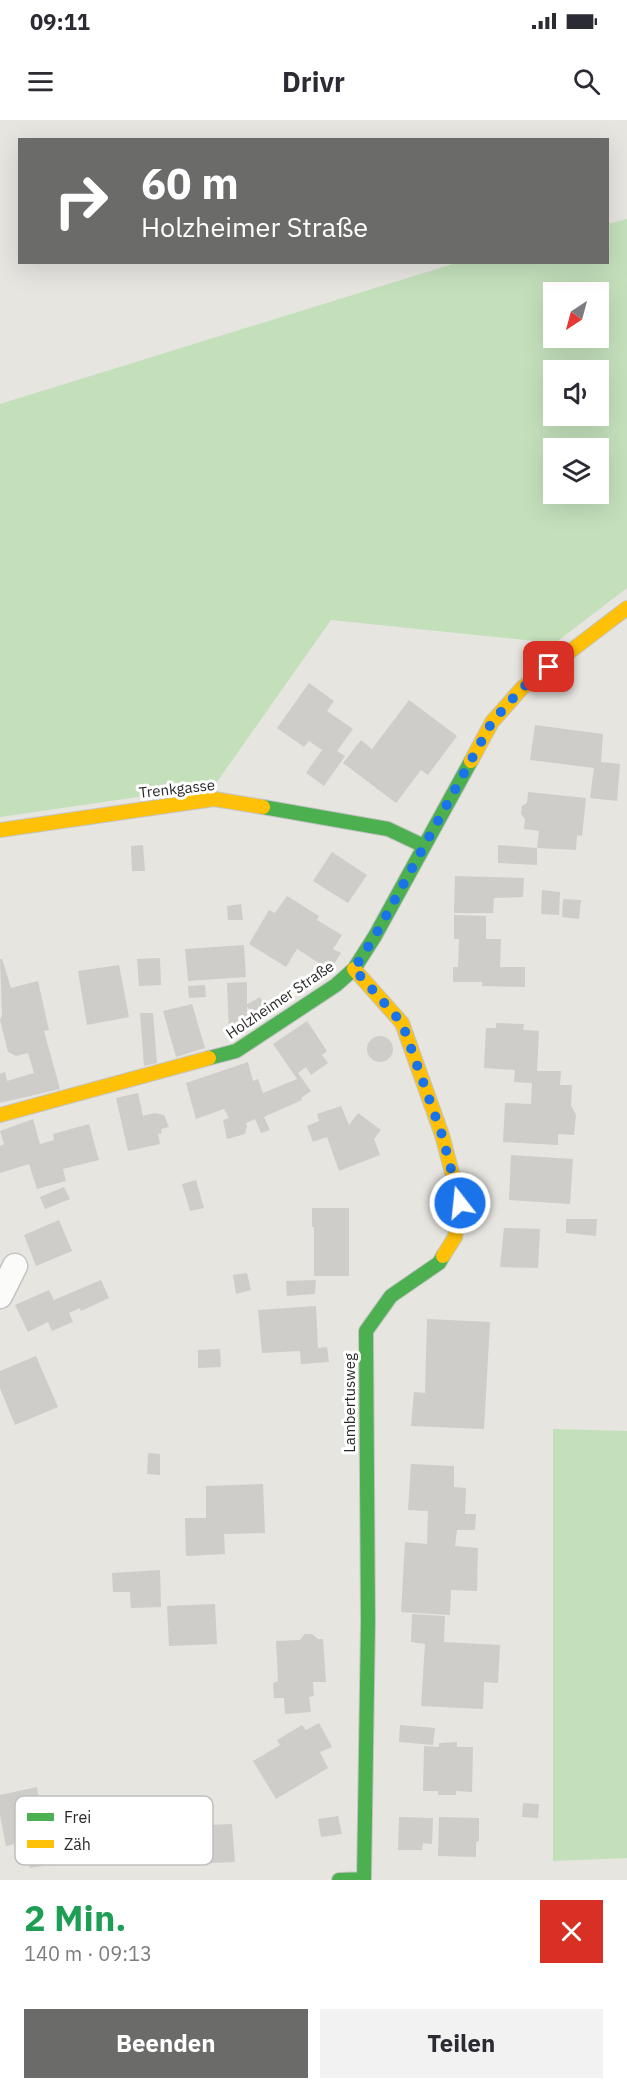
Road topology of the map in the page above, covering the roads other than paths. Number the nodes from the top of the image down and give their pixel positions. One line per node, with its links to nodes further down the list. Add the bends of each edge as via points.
1 (627, 608): 3 (street, Holzheimer Straße, via 522,688 492,722)
2 (0, 830): 3 (street, Trenkgasse, via 214,799 388,829)
3 (424, 846): 4 (street, Holzheimer Straße)
4 (354, 969): 5 (street, Holzheimer Straße, via 236,1051); 8 (street, Lambertusweg, via 402,1023 442,1135 460,1203 455,1237 439,1263 390,1296 366,1331 368,1633 364,1879)
5 (0, 1115)
6 (15, 1266): 7 (street)
7 (0, 1296)
8 (339, 1880)

